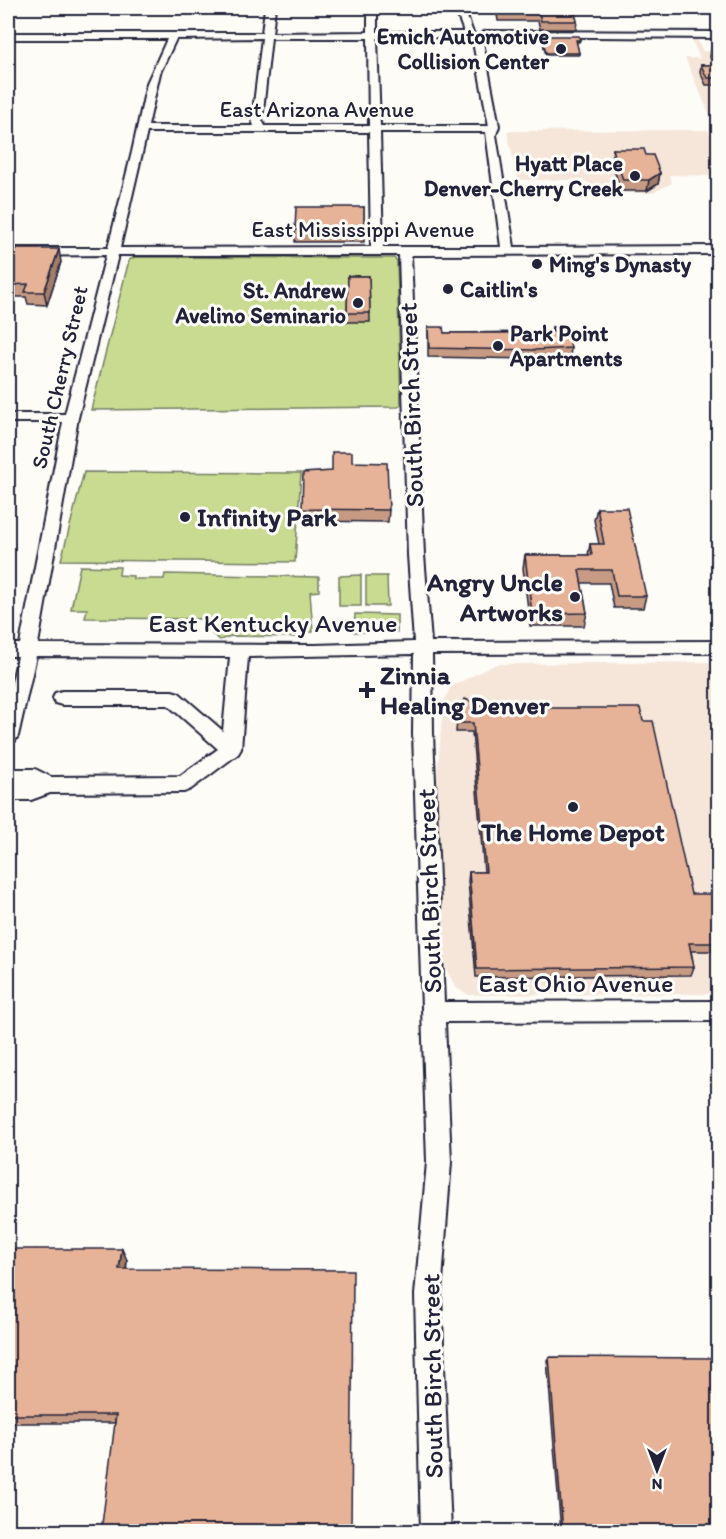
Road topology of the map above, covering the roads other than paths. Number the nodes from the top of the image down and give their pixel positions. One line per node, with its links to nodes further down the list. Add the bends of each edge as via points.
1 (270, 8): 6 (street)
2 (372, 8): 7 (street)
3 (460, 8): 4 (street)
4 (474, 32): 7 (street); 8 (street); 13 (street)
5 (172, 35): 6 (street); 9 (street); 10 (street, South Cherry Street, via 168,52 156,71)
6 (268, 35): 7 (street); 11 (street, via 257,120)
7 (372, 35): 12 (street)
8 (718, 35)
9 (8, 36)
10 (141, 129): 11 (street, East Arizona Avenue); 18 (street, South Cherry Street)
11 (261, 129): 12 (street, East Arizona Avenue)
12 (374, 129): 13 (street, East Arizona Avenue); 14 (street)
13 (493, 129): 16 (street)
14 (377, 250): 15 (street, East Mississippi Avenue); 18 (street, East Mississippi Avenue)
15 (405, 250): 16 (street, East Mississippi Avenue); 23 (street, South Birch Street)
16 (508, 250): 17 (street, East Mississippi Avenue)
17 (718, 250)
18 (114, 251): 19 (street, East Mississippi Avenue); 21 (street, South Cherry Street)
19 (8, 252)
20 (8, 418): 21 (street)
21 (71, 418): 25 (street, South Cherry Street)
22 (718, 647): 23 (street, East Kentucky Avenue)
23 (423, 648): 26 (street, East Kentucky Avenue); 34 (street, South Birch Street)
24 (8, 650): 25 (street, East Kentucky Avenue)
25 (28, 650): 26 (street, East Kentucky Avenue); 28 (street, South Cherry Street)
26 (240, 650): 29 (street)
27 (62, 698): 29 (street, via 172,698)
28 (8, 736)
29 (231, 749): 31 (street, via 184,784)
30 (8, 777): 31 (street, via 35,777)
31 (48, 785): 32 (street, via 32,792)
32 (8, 792)
33 (718, 1011): 34 (street, East Ohio Avenue)
34 (434, 1012): 35 (street, South Birch Street, via 439,1174 429,1295)
35 (436, 1532)

